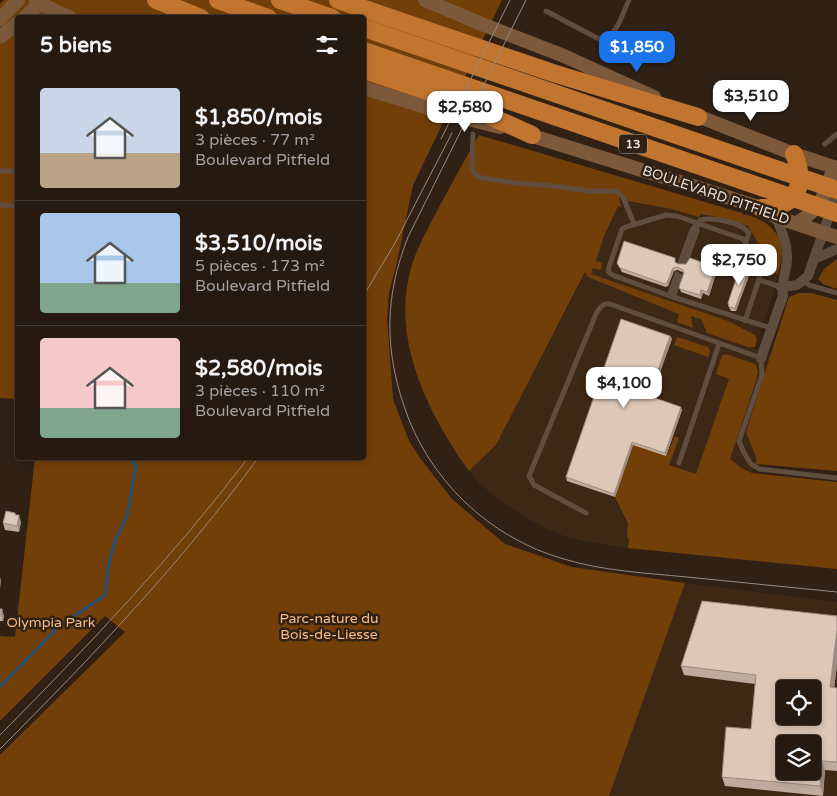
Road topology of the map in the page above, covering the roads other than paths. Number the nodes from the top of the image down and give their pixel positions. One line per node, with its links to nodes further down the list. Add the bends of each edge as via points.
1 (18, 0): 15 (main road)
2 (156, 0): 12 (highway)
3 (218, 0): 13 (highway)
4 (338, 0): 23 (highway, via 556,74)
5 (425, 0): 23 (main road, via 564,56)
6 (629, 0): 9 (lane, via 614,31 603,39)
7 (40, 1): 10 (main road); 11 (main road)
8 (286, 2): 14 (highway)
9 (546, 11)
10 (27, 15)
11 (66, 15)
12 (194, 15)
13 (260, 15)
14 (323, 15)
15 (0, 19)
16 (15, 25): 18 (main road)
17 (366, 29): 32 (highway, 13)
18 (0, 37)
19 (366, 52): 22 (highway, 13)
20 (366, 71): 22 (highway)
21 (366, 88): 22 (main road)
22 (448, 98): 26 (highway, via 487,119); 36 (highway, 13, via 498,98)
23 (698, 117): 28 (main road)
24 (473, 134): 39 (lane, via 472,168 478,177 589,191 617,191 623,197)
25 (837, 134): 27 (lane)
26 (532, 135): 35 (main road, BOULEVARD PITFIELD)
27 (825, 144)
28 (794, 154): 29 (main road); 35 (highway, via 800,172 796,191)
29 (835, 168): 38 (main road, via 821,203)
30 (0, 171): 31 (lane)
31 (15, 172)
32 (837, 192): 40 (street)
33 (0, 205): 34 (lane)
34 (15, 206)
35 (769, 212): 38 (main road, BOULEVARD PITFIELD); 49 (street, via 786,246 787,261)
36 (837, 213)
37 (696, 223): 39 (lane, via 666,215); 42 (lane); 42 (lane, via 700,220 724,220 749,233); 45 (lane, via 696,231)
38 (796, 223): 40 (main road, BOULEVARD PITFIELD)
39 (634, 224): 51 (lane, via 622,229 609,273)
40 (823, 233): 41 (main road, BOULEVARD PITFIELD); 44 (street)
41 (837, 237)
42 (746, 242): 47 (lane, via 762,267)
43 (837, 250): 44 (street)
44 (814, 259): 48 (street)
45 (682, 264)
46 (679, 275): 51 (lane)
47 (759, 280): 49 (lane); 52 (lane)
48 (803, 281): 49 (street); 50 (lane)
49 (781, 287): 53 (street, via 782,296)
50 (837, 293)
51 (671, 297): 52 (lane)
52 (745, 321): 53 (lane)
53 (772, 328): 55 (street)
54 (719, 344): 55 (lane); 56 (lane); 58 (lane, via 610,304 600,307 529,476 534,485)
55 (761, 358): 57 (lane, via 762,376 740,439 744,453 759,469)
56 (679, 463)
57 (837, 478)
58 (586, 513)

